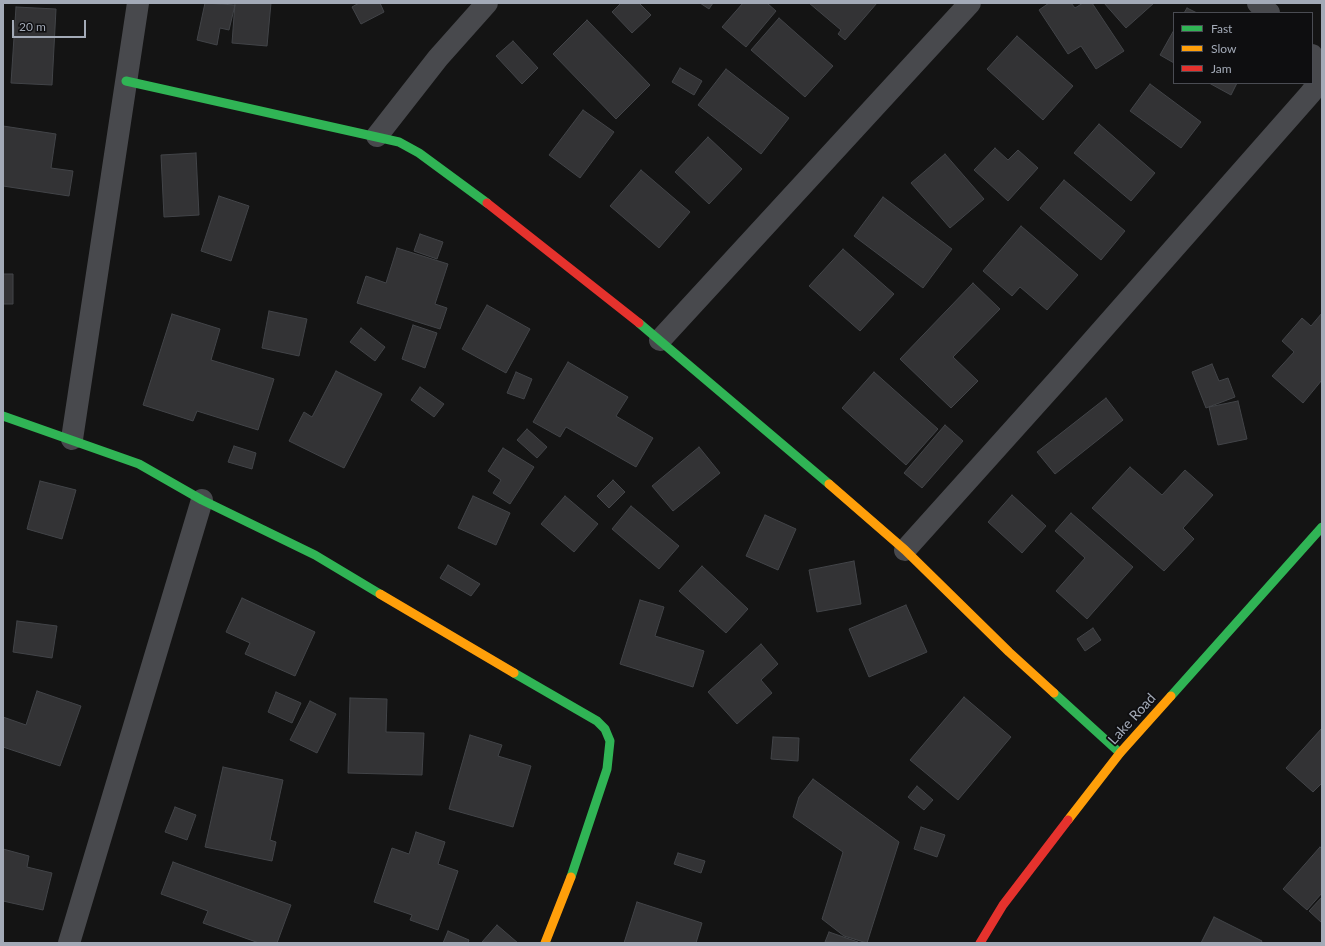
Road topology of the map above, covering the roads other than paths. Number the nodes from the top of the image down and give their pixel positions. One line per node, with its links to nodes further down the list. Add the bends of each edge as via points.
1 (138, 3): 7 (street)
2 (487, 3): 8 (street, via 438,58)
3 (970, 3): 9 (street)
4 (1258, 3): 5 (street)
5 (1268, 12)
6 (1313, 56): 14 (street, via 1319,74 1317,85 1310,94)
7 (126, 81): 8 (street); 11 (street)
8 (376, 136): 9 (street, via 399,142 419,153 515,223)
9 (660, 340): 14 (street)
10 (3, 416): 11 (street)
11 (72, 439): 12 (street, via 139,464)
12 (202, 500): 16 (street); 17 (street, via 315,555 597,721 605,729 610,741 606,768 563,899)
13 (1322, 527): 15 (street, Lake Road)
14 (905, 550): 15 (street, via 1009,652)
15 (1120, 753): 18 (street, Lake Road, via 1003,905)
16 (69, 943)
17 (545, 943)
18 (980, 943)

